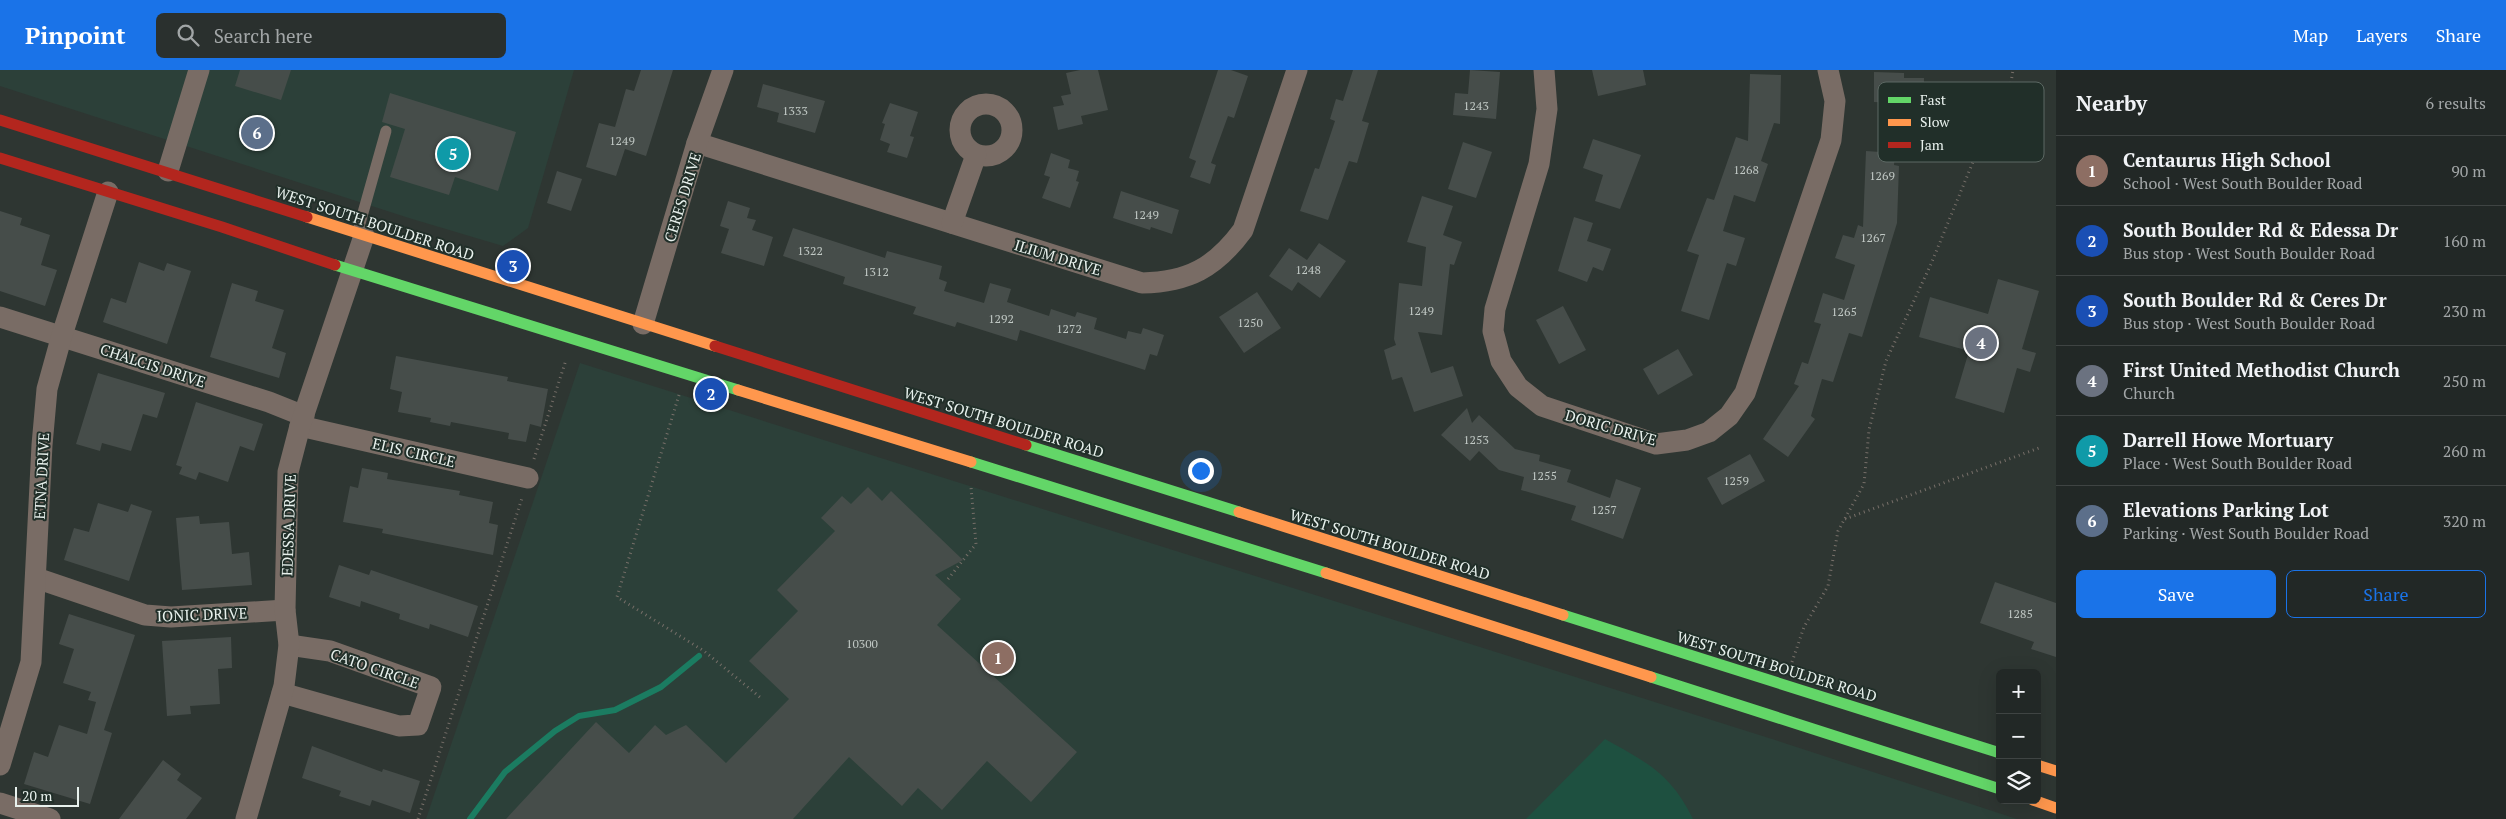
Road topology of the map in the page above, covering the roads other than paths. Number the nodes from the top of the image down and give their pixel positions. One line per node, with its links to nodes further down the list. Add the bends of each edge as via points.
1 (199, 70): 11 (street)
2 (724, 70): 8 (street, CERES DRIVE)
3 (1297, 70): 13 (street, ILIUM DRIVE, via 1242,230 1227,251 1200,272 1167,282 1142,283)
4 (1544, 70): 5 (street, DORIC DRIVE, via 1548,109 1539,164 1494,309 1493,331 1501,361 1518,387 1542,406 1656,444 1687,440 1709,432 1729,416 1744,393 1831,140 1834,101)
5 (1828, 70)
6 (0, 120): 11 (main road, WEST SOUTH BOULDER ROAD)
7 (386, 132): 14 (lane)
8 (697, 144): 13 (street, ILIUM DRIVE); 17 (street, CERES DRIVE)
9 (976, 155): 13 (street)
10 (0, 158): 12 (main road)
11 (168, 171): 14 (main road, WEST SOUTH BOULDER ROAD)
12 (108, 192): 15 (main road); 18 (street, ETNA DRIVE)
13 (952, 223)
14 (361, 235): 15 (street, EDESSA DRIVE); 17 (main road, WEST SOUTH BOULDER ROAD)
15 (353, 271): 19 (street, EDESSA DRIVE); 29 (main road, via 1245,547)
16 (0, 317): 18 (street, CHALCIS DRIVE)
17 (643, 324): 25 (main road, WEST SOUTH BOULDER ROAD)
18 (62, 335): 19 (street, CHALCIS DRIVE, via 269,402); 21 (street, ETNA DRIVE, via 47,389)
19 (302, 421): 20 (street, ELIS CIRCLE); 22 (street, EDESSA DRIVE, via 288,472)
20 (528, 478)
21 (36, 578): 22 (street, IONIC DRIVE, via 145,615 172,617); 26 (street, ETNA DRIVE, via 31,662)
22 (285, 610): 23 (street, EDESSA DRIVE)
23 (288, 645): 24 (street, EDESSA DRIVE); 24 (street, CATO CIRCLE, via 330,651 431,687 418,725 399,726)
24 (282, 693): 34 (street, EDESSA DRIVE)
25 (1996, 752)
26 (0, 765)
27 (2041, 766): 28 (main road)
28 (2056, 771)
29 (1996, 788)
30 (0, 803): 33 (street)
31 (2041, 803): 32 (main road)
32 (2056, 808)
33 (50, 819)
34 (246, 819)

